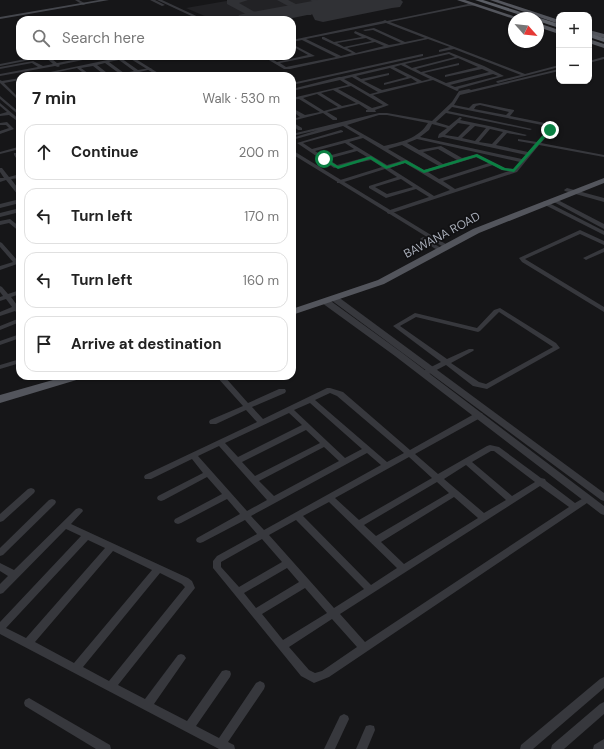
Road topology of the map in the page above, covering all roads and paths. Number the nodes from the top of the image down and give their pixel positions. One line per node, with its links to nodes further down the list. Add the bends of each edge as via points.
1 (95, 0): 8 (main road)
2 (107, 0): 8 (main road)
3 (152, 0): 14 (street)
4 (159, 0): 15 (street)
5 (464, 0): 9 (main road); 12 (highway); 17 (street, via 461,5)
6 (484, 0): 10 (highway)
7 (493, 0): 19 (main road)
8 (83, 2): 16 (main road)
9 (478, 3): 10 (highway); 13 (main road); 17 (street)
10 (496, 6): 11 (highway)
11 (516, 12)
12 (508, 13)
13 (508, 15)
14 (187, 16)
15 (193, 16)
16 (0, 17)
17 (384, 21): 29 (street); 30 (street); 31 (street)
18 (544, 21): 20 (highway)
19 (556, 21)
20 (556, 25)
21 (544, 26): 22 (main road)
22 (556, 29)
23 (355, 32): 27 (street); 28 (street); 38 (street, via 372,29)
24 (592, 33): 26 (main road)
25 (592, 36): 34 (highway)
26 (604, 36)
27 (366, 37): 35 (street); 37 (street)
28 (323, 38): 36 (street); 37 (street)
29 (428, 38): 38 (street); 46 (street)
30 (296, 39)
31 (302, 39): 33 (street); 36 (street)
32 (592, 39): 40 (highway)
33 (296, 40)
34 (604, 40)
35 (376, 41): 44 (street); 45 (street)
36 (307, 42): 41 (street); 52 (street)
37 (334, 43): 45 (street)
38 (404, 43): 44 (street)
39 (592, 43): 42 (main road)
40 (604, 43)
41 (296, 44)
42 (604, 46)
43 (296, 47): 47 (street)
44 (389, 47): 49 (street)
45 (344, 48): 49 (street)
46 (453, 48): 69 (street); 85 (street)
47 (302, 50): 48 (street); 50 (street)
48 (296, 51)
49 (356, 54): 52 (street)
50 (312, 55): 56 (street); 68 (street)
51 (604, 55): 54 (street)
52 (340, 57): 68 (street)
53 (459, 57): 67 (street); 77 (street, via 449,54); 82 (street)
54 (592, 58)
55 (604, 58): 70 (street)
56 (296, 59)
57 (20, 60): 74 (street)
58 (24, 60): 74 (street)
59 (52, 60): 75 (street)
60 (80, 60): 71 (street)
61 (111, 60): 72 (street)
62 (122, 60): 92 (street)
63 (135, 60): 86 (street)
64 (141, 60): 100 (street)
65 (270, 60): 73 (street)
66 (290, 60): 73 (street)
67 (448, 60): 78 (street); 87 (street)
68 (323, 61): 73 (street, via 288,69)
69 (396, 61): 77 (street); 105 (street)
70 (592, 61)
71 (70, 62): 75 (street)
72 (106, 62): 76 (street); 97 (street)
73 (276, 63)
74 (0, 64)
75 (56, 64): 79 (street); 88 (street)
76 (93, 64): 80 (street); 96 (street)
77 (403, 64): 81 (street); 87 (street)
78 (458, 64): 90 (street); 91 (street)
79 (42, 67): 84 (street, via 33,62); 104 (street)
80 (78, 67): 88 (street); 95 (street)
81 (390, 67): 89 (street); 109 (street)
82 (483, 67): 91 (street); 101 (street)
83 (556, 67): 106 (street)
84 (0, 68)
85 (508, 68): 101 (street); 106 (street)
86 (150, 69): 92 (street); 99 (street)
87 (412, 69): 102 (street)
88 (62, 70): 94 (street)
89 (379, 70): 103 (street); 107 (street)
90 (433, 70): 102 (street); 108 (street)
91 (471, 70): 108 (street)
92 (137, 71): 98 (street)
93 (556, 71): 110 (street)
94 (56, 72)
95 (85, 72)
96 (104, 72)
97 (121, 72)
98 (134, 72)
99 (155, 72)
100 (161, 72)
101 (494, 72): 118 (street); 126 (street, via 502,77)
102 (421, 73): 113 (street)
103 (388, 74): 111 (street); 116 (street)
104 (0, 75)
105 (333, 75): 112 (street); 120 (street)
106 (525, 75): 110 (street); 130 (street)
107 (353, 76): 112 (street); 115 (street)
108 (446, 76): 118 (street)
109 (411, 77): 116 (street); 119 (street)
110 (530, 77): 130 (street)
111 (373, 78): 115 (street); 121 (street)
112 (341, 79): 122 (street); 127 (street)
113 (434, 79): 119 (street); 123 (street)
114 (16, 80): 117 (street)
115 (361, 80): 128 (street)
116 (400, 80): 121 (street)
117 (1, 81): 131 (street)
118 (457, 81): 123 (street)
119 (421, 82): 125 (street)
120 (296, 83)
121 (385, 84): 125 (street)
122 (351, 85): 124 (street); 133 (street)
123 (445, 85): 126 (street)
124 (334, 89): 129 (street); 138 (street)
125 (395, 89): 128 (street)
126 (454, 89): 130 (street)
127 (296, 90)
128 (382, 92): 133 (street)
129 (318, 93): 135 (street); 140 (street)
130 (459, 93): 139 (street)
131 (16, 94)
132 (296, 94): 135 (street)
133 (369, 95): 141 (street, via 387,105)
134 (16, 96): 137 (street)
135 (300, 97): 136 (street); 144 (street)
136 (296, 98)
137 (1, 100): 142 (street); 146 (street)
138 (359, 103): 140 (street); 141 (street)
139 (452, 106): 145 (street); 155 (street)
140 (342, 108): 144 (street)
141 (372, 110): 147 (street); 153 (street)
142 (16, 112)
143 (296, 112): 150 (street)
144 (324, 112): 150 (street); 153 (street)
145 (445, 112): 149 (street); 156 (street)
146 (10, 113): 148 (street); 151 (street)
147 (381, 114): 156 (street); 159 (street); 169 (street)
148 (0, 115)
149 (463, 115): 154 (street); 165 (street)
150 (304, 117): 152 (street)
151 (16, 118)
152 (296, 119)
153 (335, 119): 163 (street)
154 (457, 121): 158 (street); 161 (street)
155 (536, 122): 165 (street); 181 (street, via 551,128)
156 (432, 123): 161 (street); 174 (street)
157 (0, 124): 168 (street, via 7,123 12,129)
158 (474, 124): 162 (street); 175 (street)
159 (345, 125): 164 (street); 173 (street)
160 (296, 126): 163 (street)
161 (450, 127): 170 (street)
162 (489, 127): 167 (street); 180 (street)
163 (300, 128): 166 (street)
164 (351, 128): 172 (street); 187 (street, via 300,142)
165 (530, 129): 171 (street)
166 (296, 130)
167 (506, 131): 171 (street); 182 (street)
168 (0, 133)
169 (296, 134)
170 (442, 135): 175 (street); 178 (street)
171 (525, 135): 176 (street)
172 (364, 136): 177 (street); 183 (street)
173 (296, 138)
174 (416, 138): 178 (street); 179 (street)
175 (459, 139): 180 (street)
176 (520, 140): 181 (street); 186 (street)
177 (345, 141): 185 (street); 187 (street)
178 (435, 142): 200 (street)
179 (403, 143): 183 (street); 188 (street)
180 (476, 143): 182 (street)
181 (538, 144): 191 (street); 193 (street)
182 (493, 146): 186 (street)
183 (384, 148): 199 (street)
184 (16, 149): 189 (street)
185 (357, 149): 195 (street); 196 (street)
186 (512, 150): 191 (street)
187 (311, 151): 196 (street)
188 (418, 152): 198 (street, via 437,146); 202 (street)
189 (0, 153)
190 (16, 153): 194 (street)
191 (530, 154): 200 (street)
192 (296, 155): 214 (street)
193 (604, 156)
194 (0, 157)
195 (371, 158): 196 (street, via 338,167); 203 (street)
196 (324, 159)
197 (296, 160): 235 (street)
198 (461, 160): 201 (street, via 477,155); 202 (street)
199 (406, 161): 203 (street); 206 (street)
200 (524, 161): 205 (street)
201 (494, 163): 205 (street); 213 (street)
202 (443, 166): 206 (street)
203 (386, 167): 209 (street); 214 (street)
204 (0, 169): 210 (street)
205 (514, 171): 217 (street)
206 (424, 172): 213 (street)
207 (604, 175): 218 (main road, BAWANA ROAD)
208 (16, 177): 210 (street)
209 (402, 177): 215 (street); 215 (street, via 371,187 386,196)
210 (8, 178): 211 (street); 216 (street)
211 (0, 180)
212 (604, 180): 218 (main road, BAWANA ROAD)
213 (438, 181): 217 (street)
214 (339, 182): 227 (street)
215 (417, 187): 219 (street)
216 (16, 189)
217 (455, 191): 219 (street)
218 (571, 191): 220 (street); 222 (main road, BAWANA ROAD); 235 (main road, BAWANA ROAD, via 471,226)
219 (434, 198): 227 (street)
220 (604, 200)
221 (16, 202): 223 (street)
222 (549, 202): 231 (street); 232 (street); 235 (main road, BAWANA ROAD)
223 (0, 206)
224 (16, 207): 225 (street)
225 (0, 211)
226 (16, 211): 228 (street)
227 (389, 212): 235 (street)
228 (0, 215)
229 (0, 223): 230 (street, via 10,221)
230 (16, 226)
231 (604, 227)
232 (604, 234)
233 (604, 243): 248 (street, via 580,232 522,258)
234 (0, 244): 238 (street)
235 (441, 247): 244 (main road, BAWANA ROAD, via 381,282); 247 (main road, BAWANA ROAD, via 362,282)
236 (604, 250): 237 (street)
237 (586, 258)
238 (16, 260)
239 (16, 263): 240 (street)
240 (0, 268)
241 (0, 288): 243 (street)
242 (16, 294): 243 (street)
243 (7, 297): 245 (street); 249 (street)
244 (334, 298): 246 (main road, BAWANA ROAD); 261 (street)
245 (0, 299)
246 (325, 301): 251 (main road, BAWANA ROAD); 262 (street)
247 (296, 305)
248 (603, 307)
249 (16, 308)
250 (16, 310): 252 (street)
251 (296, 311)
252 (0, 314)
253 (16, 322): 254 (street)
254 (0, 328)
255 (16, 337): 256 (street)
256 (0, 343)
257 (471, 350): 259 (street)
258 (16, 362): 260 (street)
259 (446, 362): 259 (street, via 476,384 487,387 554,351 557,346 500,310 478,330 415,315 396,326); 261 (street)
260 (0, 367)
261 (433, 369): 262 (street); 295 (street)
262 (424, 374): 272 (street)
263 (43, 380): 267 (main road)
264 (65, 380): 268 (main road)
265 (224, 380): 270 (street)
266 (282, 391): 270 (street)
267 (0, 392)
268 (0, 399)
269 (310, 399): 271 (street); 278 (street); 279 (street, via 330,390 335,391)
270 (247, 406): 273 (street); 274 (street)
271 (290, 409): 274 (street); 275 (street)
272 (479, 415): 279 (street); 296 (street)
273 (212, 422)
274 (262, 423): 276 (street)
275 (307, 426): 277 (street); 281 (street)
276 (220, 443): 280 (street); 281 (street)
277 (326, 443): 283 (street); 288 (street)
278 (368, 449): 283 (street); 284 (street)
279 (410, 454): 284 (street); 287 (street)
280 (193, 456): 285 (street); 286 (street)
281 (237, 461): 288 (street)
282 (466, 461): 287 (street); 289 (street, via 486,449 493,448); 298 (street)
283 (345, 462): 297 (street)
284 (387, 466): 294 (street)
285 (209, 473): 292 (street); 293 (street)
286 (148, 477)
287 (437, 477): 291 (street); 308 (street)
288 (254, 480): 297 (street)
289 (542, 481): 298 (street); 300 (street)
290 (31, 491): 306 (street)
291 (455, 493): 305 (street); 313 (street)
292 (228, 494): 303 (street); 307 (street)
293 (161, 498)
294 (330, 498): 304 (street); 308 (street)
295 (604, 498)
296 (588, 499): 300 (street); 302 (street)
297 (273, 500): 303 (street)
298 (512, 500): 305 (street)
299 (52, 502): 315 (street)
300 (575, 507): 330 (street)
301 (79, 511): 309 (street)
302 (604, 511)
303 (246, 515): 310 (street); 312 (street)
304 (298, 516): 310 (street); 322 (street)
305 (484, 518): 318 (street)
306 (0, 519)
307 (178, 521)
308 (359, 524): 313 (street)
309 (65, 525): 311 (street); 320 (street)
310 (263, 534): 316 (street); 324 (street, via 217,561 217,568)
311 (87, 535): 314 (street); 327 (street)
312 (200, 540)
313 (375, 541): 318 (street)
314 (112, 546): 319 (street); 328 (street)
315 (0, 553)
316 (289, 563): 321 (street); 324 (street)
317 (0, 567): 320 (street)
318 (403, 568): 322 (street)
319 (158, 569): 332 (street); 335 (street, via 185,581 190,588)
320 (15, 575): 323 (street)
321 (306, 582): 325 (street); 326 (street)
322 (370, 589): 325 (street)
323 (0, 590)
324 (238, 592): 326 (street)
325 (333, 613): 329 (street); 330 (street)
326 (256, 614): 329 (street)
327 (0, 629): 328 (street)
328 (27, 644): 332 (street)
329 (282, 646): 330 (street, via 305,673 314,678 325,674)
330 (364, 648)
331 (181, 658): 338 (street)
332 (76, 668): 335 (street)
333 (226, 674): 341 (street)
334 (604, 682): 348 (street)
335 (111, 686): 338 (street)
336 (260, 686): 344 (street)
337 (29, 702): 345 (street)
338 (147, 705): 341 (street)
339 (604, 707): 349 (street)
340 (344, 719): 346 (street)
341 (189, 727): 344 (street)
342 (370, 730): 347 (street)
343 (604, 744): 350 (street)
344 (225, 746)
345 (106, 749)
346 (329, 749)
347 (361, 749)
348 (525, 749)
349 (556, 749)
350 (598, 749)

